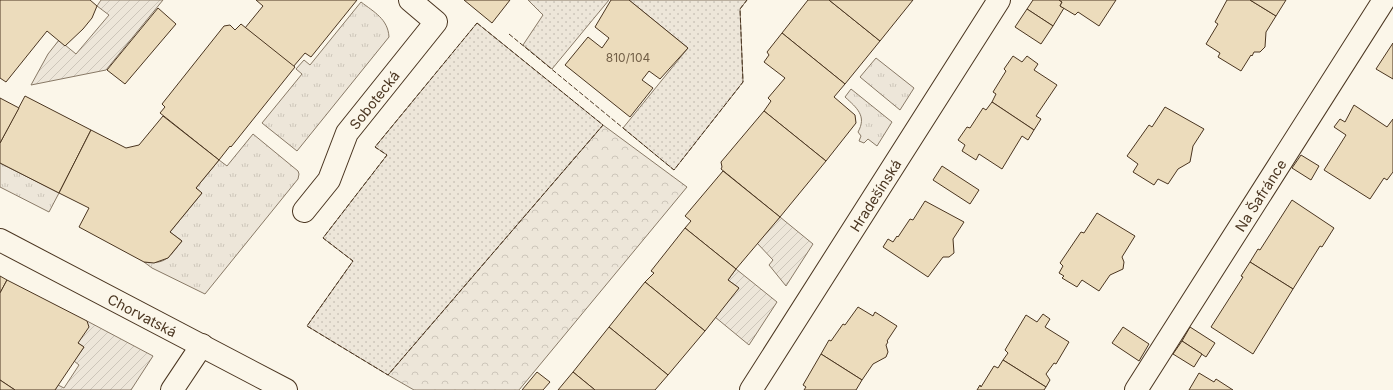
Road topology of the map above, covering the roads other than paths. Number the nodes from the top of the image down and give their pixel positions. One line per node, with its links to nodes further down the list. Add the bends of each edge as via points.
1 (410, 0): 4 (street, Sobotecká, via 436,22 347,133 329,180)
2 (999, 0): 9 (street, Hradešínská)
3 (1384, 0): 10 (street, Na Šafránce)
4 (304, 211)
5 (0, 240): 6 (street, Chorvatská)
6 (202, 346): 7 (street); 8 (street, Chorvatská)
7 (172, 390)
8 (286, 390)
9 (751, 390)
10 (1136, 390)

